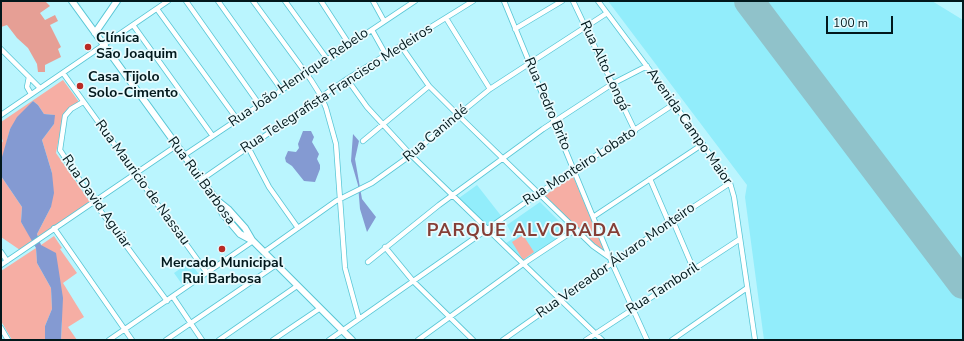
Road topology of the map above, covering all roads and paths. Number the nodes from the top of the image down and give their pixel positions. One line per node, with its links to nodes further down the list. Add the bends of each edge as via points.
1 (72, 1): 25 (street, Rua Rui Barbosa)
2 (117, 1): 25 (street)
3 (168, 1): 17 (street)
4 (186, 1): 46 (street)
5 (218, 1): 41 (street)
6 (253, 1): 35 (street)
7 (285, 1): 31 (street)
8 (321, 1): 26 (street)
9 (373, 1): 20 (street)
10 (415, 1): 16 (street, Rua João Henrique Rebelo)
11 (473, 1): 19 (street, Rua Telegrafista Francisco Medeiros)
12 (504, 1): 23 (street, Rua Pedro Brito)
13 (562, 1): 23 (street)
14 (573, 1): 22 (street, Rua Alto Longá)
15 (598, 1): 18 (street, Avenida Campo Maior)
16 (408, 3): 20 (street, Rua João Henrique Rebelo)
17 (157, 8): 21 (street); 50 (street)
18 (607, 13): 22 (street, Rua Canindé); 33 (street, Avenida Campo Maior)
19 (446, 18): 28 (street, Rua Telegrafista Francisco Medeiros); 42 (street)
20 (384, 22): 24 (street, Rua João Henrique Rebelo)
21 (133, 25): 27 (street); 54 (street)
22 (586, 26): 32 (street, Rua Canindé); 38 (street, Rua Alto Longá)
23 (516, 29): 32 (street, Rua Pedro Brito)
24 (372, 30): 26 (street, Rua João Henrique Rebelo); 30 (street)
25 (95, 33): 27 (street, Rua Rui Barbosa)
26 (349, 44): 31 (street, Rua João Henrique Rebelo)
27 (104, 46): 34 (street); 57 (street, Rua Rui Barbosa)
28 (401, 46): 30 (street, Rua Telegrafista Francisco Medeiros); 39 (street)
29 (1, 49): 36 (street)
30 (386, 54): 37 (street, Rua Telegrafista Francisco Medeiros)
31 (327, 59): 35 (street, Rua João Henrique Rebelo)
32 (529, 64): 42 (street, Rua Canindé); 51 (street, Rua Pedro Brito)
33 (647, 66): 38 (street); 47 (street, Avenida Campo Maior)
34 (63, 73): 40 (street); 45 (street, Rua Mauricio de Nassau)
35 (306, 73): 41 (street, Rua João Henrique Rebelo); 44 (street)
36 (29, 77): 40 (street); 43 (street, via 27,87)
37 (347, 79): 44 (street, Rua Telegrafista Francisco Medeiros); 52 (street)
38 (612, 84): 51 (street); 53 (street, Rua Alto Longá)
39 (429, 86): 49 (street); 52 (street)
40 (40, 88): 43 (street)
41 (281, 89): 46 (street, Rua João Henrique Rebelo)
42 (490, 89): 49 (street, Rua Canindé)
43 (31, 94): 48 (street)
44 (321, 96): 58 (street, Rua Telegrafista Francisco Medeiros); 69 (street, via 336,144)
45 (83, 102): 63 (street, Rua Mauricio de Nassau); 70 (street, Rua David Aguiar, via 65,116 59,146 66,162)
46 (259, 104): 50 (street, Rua João Henrique Rebelo)
47 (674, 104): 53 (street, Rua Monteiro Lobato); 56 (street, Avenida Campo Maior)
48 (1, 115)
49 (458, 115): 60 (street, Rua Canindé); 61 (street)
50 (237, 119): 54 (street, Rua João Henrique Rebelo)
51 (553, 122): 61 (street); 62 (street, Rua Pedro Brito)
52 (382, 124): 55 (street); 60 (street)
53 (635, 131): 62 (street, Rua Monteiro Lobato)
54 (212, 135): 59 (street, Rua João Henrique Rebelo)
55 (362, 141)
56 (704, 144): 64 (street); 66 (street, Avenida Campo Maior)
57 (176, 146): 59 (street, Rua Rui Barbosa); 63 (street)
58 (248, 147): 65 (street, Rua Telegrafista Francisco Medeiros); 74 (street, via 269,187)
59 (183, 156): 65 (street, Rua Rui Barbosa)
60 (411, 156): 68 (street); 69 (street, Rua Canindé, via 358,191)
61 (504, 158): 67 (street); 68 (street)
62 (574, 170): 67 (street, Rua Monteiro Lobato); 71 (street, Rua Pedro Brito)
63 (135, 174): 70 (street); 89 (street, Rua Mauricio de Nassau)
64 (650, 179): 71 (street); 72 (street)
65 (202, 180): 78 (street, Rua Rui Barbosa, via 223,214 240,234)
66 (730, 183): 72 (street, Rua Vereador Álvaro Monteiro); 77 (street, Avenida Campo Maior)
67 (539, 193): 75 (street, Rua Monteiro Lobato); 76 (street)
68 (452, 195): 75 (street); 79 (street)
69 (341, 198): 74 (street, Rua Canindé); 99 (street, via 345,268)
70 (94, 202): 73 (street); 95 (street, Rua David Aguiar)
71 (593, 217): 83 (street, Rua Pedro Brito)
72 (671, 222): 83 (street, Rua Vereador Álvaro Monteiro); 88 (street)
73 (54, 228): 82 (street); 102 (street)
74 (298, 228): 81 (street, Rua Canindé)
75 (487, 229): 85 (street); 90 (street, Rua Monteiro Lobato)
76 (576, 229): 83 (street); 85 (street)
77 (740, 239): 88 (street, Rua Tamboril); 92 (street, Avenida Campo Maior)
78 (253, 241): 81 (street, Rua Rui Barbosa); 89 (street)
79 (385, 248): 84 (street); 90 (street)
80 (1, 252): 82 (street)
81 (264, 252): 87 (street, Rua Rui Barbosa)
82 (7, 261): 86 (street)
83 (611, 261): 94 (street, Rua Vereador Álvaro Monteiro); 96 (street, Rua Pedro Brito)
84 (368, 262)
85 (523, 264): 94 (street); 98 (street)
86 (1, 265)
87 (276, 265): 91 (street, Rua Rui Barbosa); 100 (street)
88 (693, 268): 96 (street, Rua Tamboril)
89 (207, 273): 93 (street)
90 (413, 281): 98 (street); 99 (street, Rua Monteiro Lobato)
91 (297, 286): 97 (street, Rua Rui Barbosa); 110 (street)
92 (747, 288): 120 (street); 121 (street, Avenida Campo Maior)
93 (173, 297): 95 (street); 100 (street)
94 (561, 300): 104 (street); 116 (street, Rua Vereador Álvaro Monteiro)
95 (167, 301): 102 (street)
96 (633, 308): 104 (street, Rua Tamboril); 119 (street, Rua Pedro Brito)
97 (319, 309): 103 (street, Rua Rui Barbosa); 111 (street)
98 (450, 318): 114 (street); 115 (street)
99 (359, 319): 103 (street, Rua Monteiro Lobato)
100 (191, 323): 108 (street); 109 (street)
101 (1, 328): 105 (street)
102 (125, 329): 106 (street); 107 (street)
103 (343, 330): 112 (street, Rua Monteiro Lobato); 113 (street, Rua Rui Barbosa)
104 (596, 334): 117 (street, Rua Tamboril); 118 (street)
105 (7, 340)
106 (109, 340)
107 (132, 340)
108 (166, 340)
109 (202, 340)
110 (219, 340)
111 (273, 340)
112 (329, 340)
113 (352, 340)
114 (418, 340)
115 (473, 340)
116 (503, 340)
117 (586, 340)
118 (602, 340)
119 (647, 340)
120 (672, 340)
121 (755, 340)

